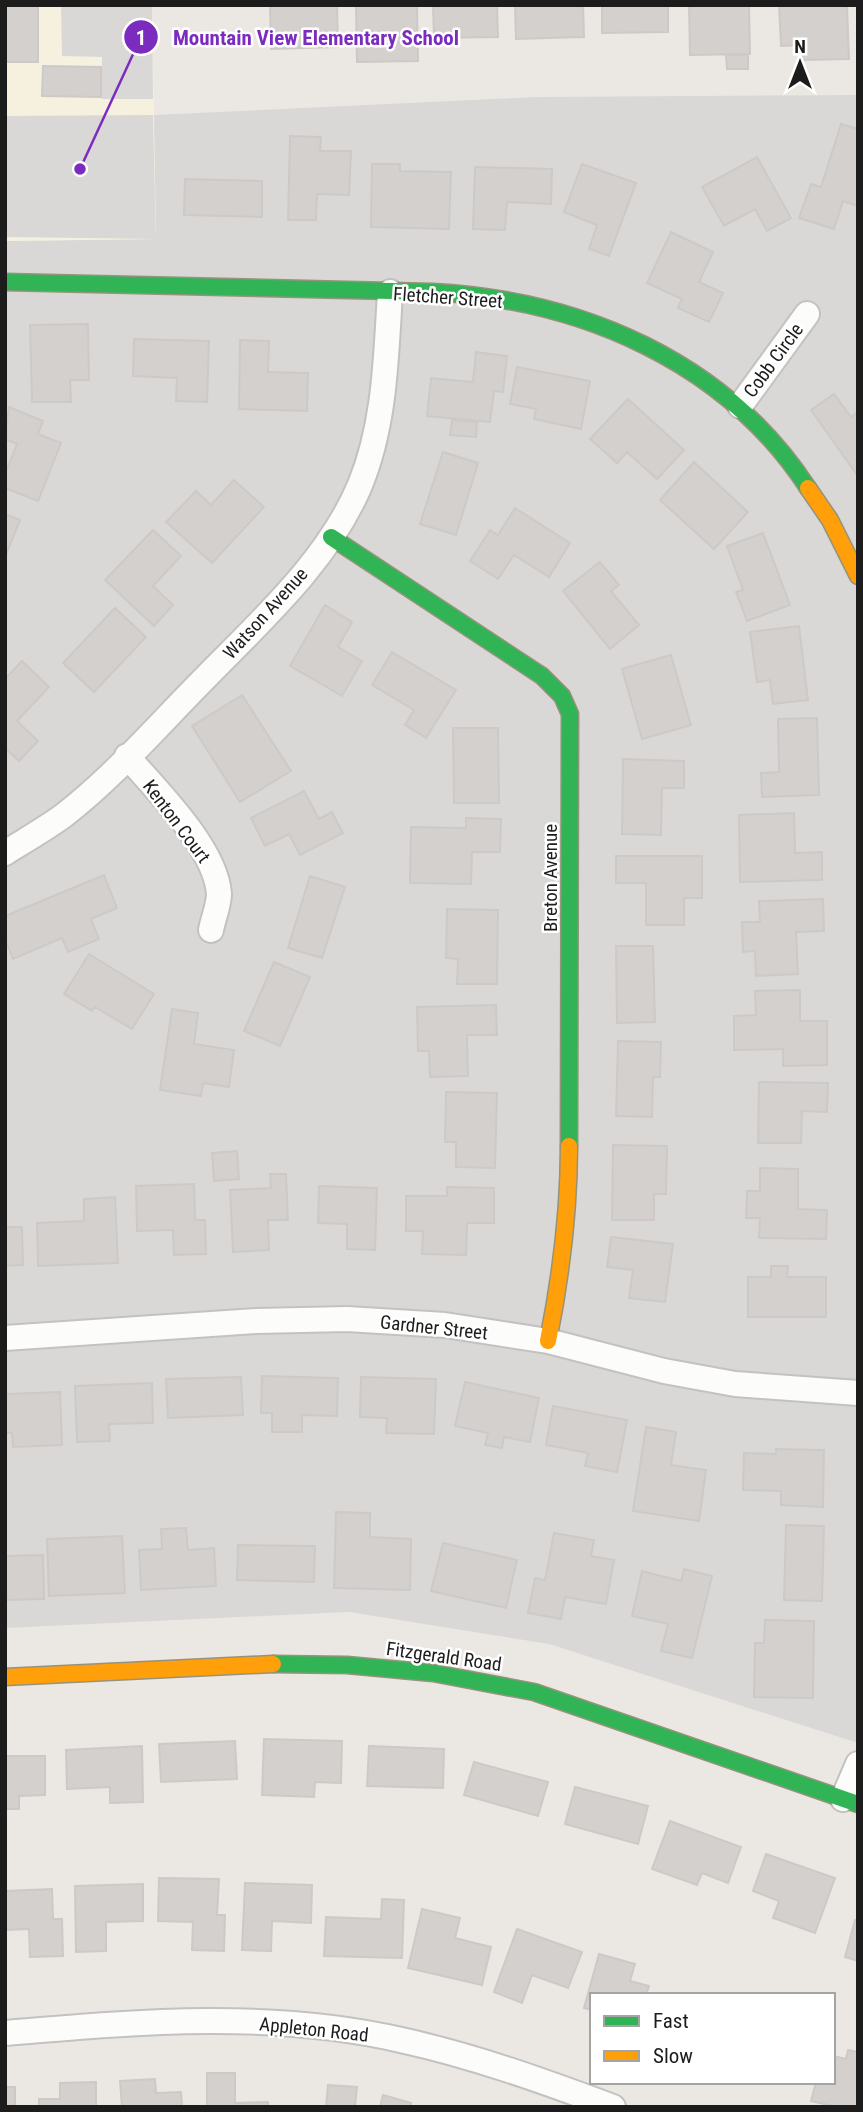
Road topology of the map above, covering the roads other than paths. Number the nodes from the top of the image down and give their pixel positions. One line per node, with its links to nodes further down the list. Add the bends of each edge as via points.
1 (5, 282): 2 (street, Fletcher Street)
2 (390, 292): 4 (street, Fletcher Street, via 497,298 580,316 661,351); 5 (street, Watson Avenue, via 377,431 359,486)
3 (807, 314): 4 (street, Cobb Circle)
4 (740, 406): 6 (street, Fletcher Street, via 809,484)
5 (331, 537): 7 (street, Watson Avenue, via 272,611); 11 (street, Breton Avenue, via 542,676 562,696 570,714 569,1194 562,1269)
6 (858, 576)
7 (127, 756): 8 (street, Watson Avenue, via 63,816); 9 (street, Kenton Court, via 211,863 219,894)
8 (5, 853)
9 (211, 930)
10 (5, 1338): 11 (street, Gardner Street, via 347,1319 445,1325)
11 (548, 1341): 12 (street, Gardner Street, via 735,1384)
12 (858, 1393)
13 (5, 1677): 15 (street, Fitzgerald Road, via 257,1664 433,1672 534,1692)
14 (858, 1764): 15 (street)
15 (850, 1801)
16 (5, 2033): 17 (street, Appleton Road, via 151,2021 295,2024 399,2039 503,2066)
17 (613, 2107)

